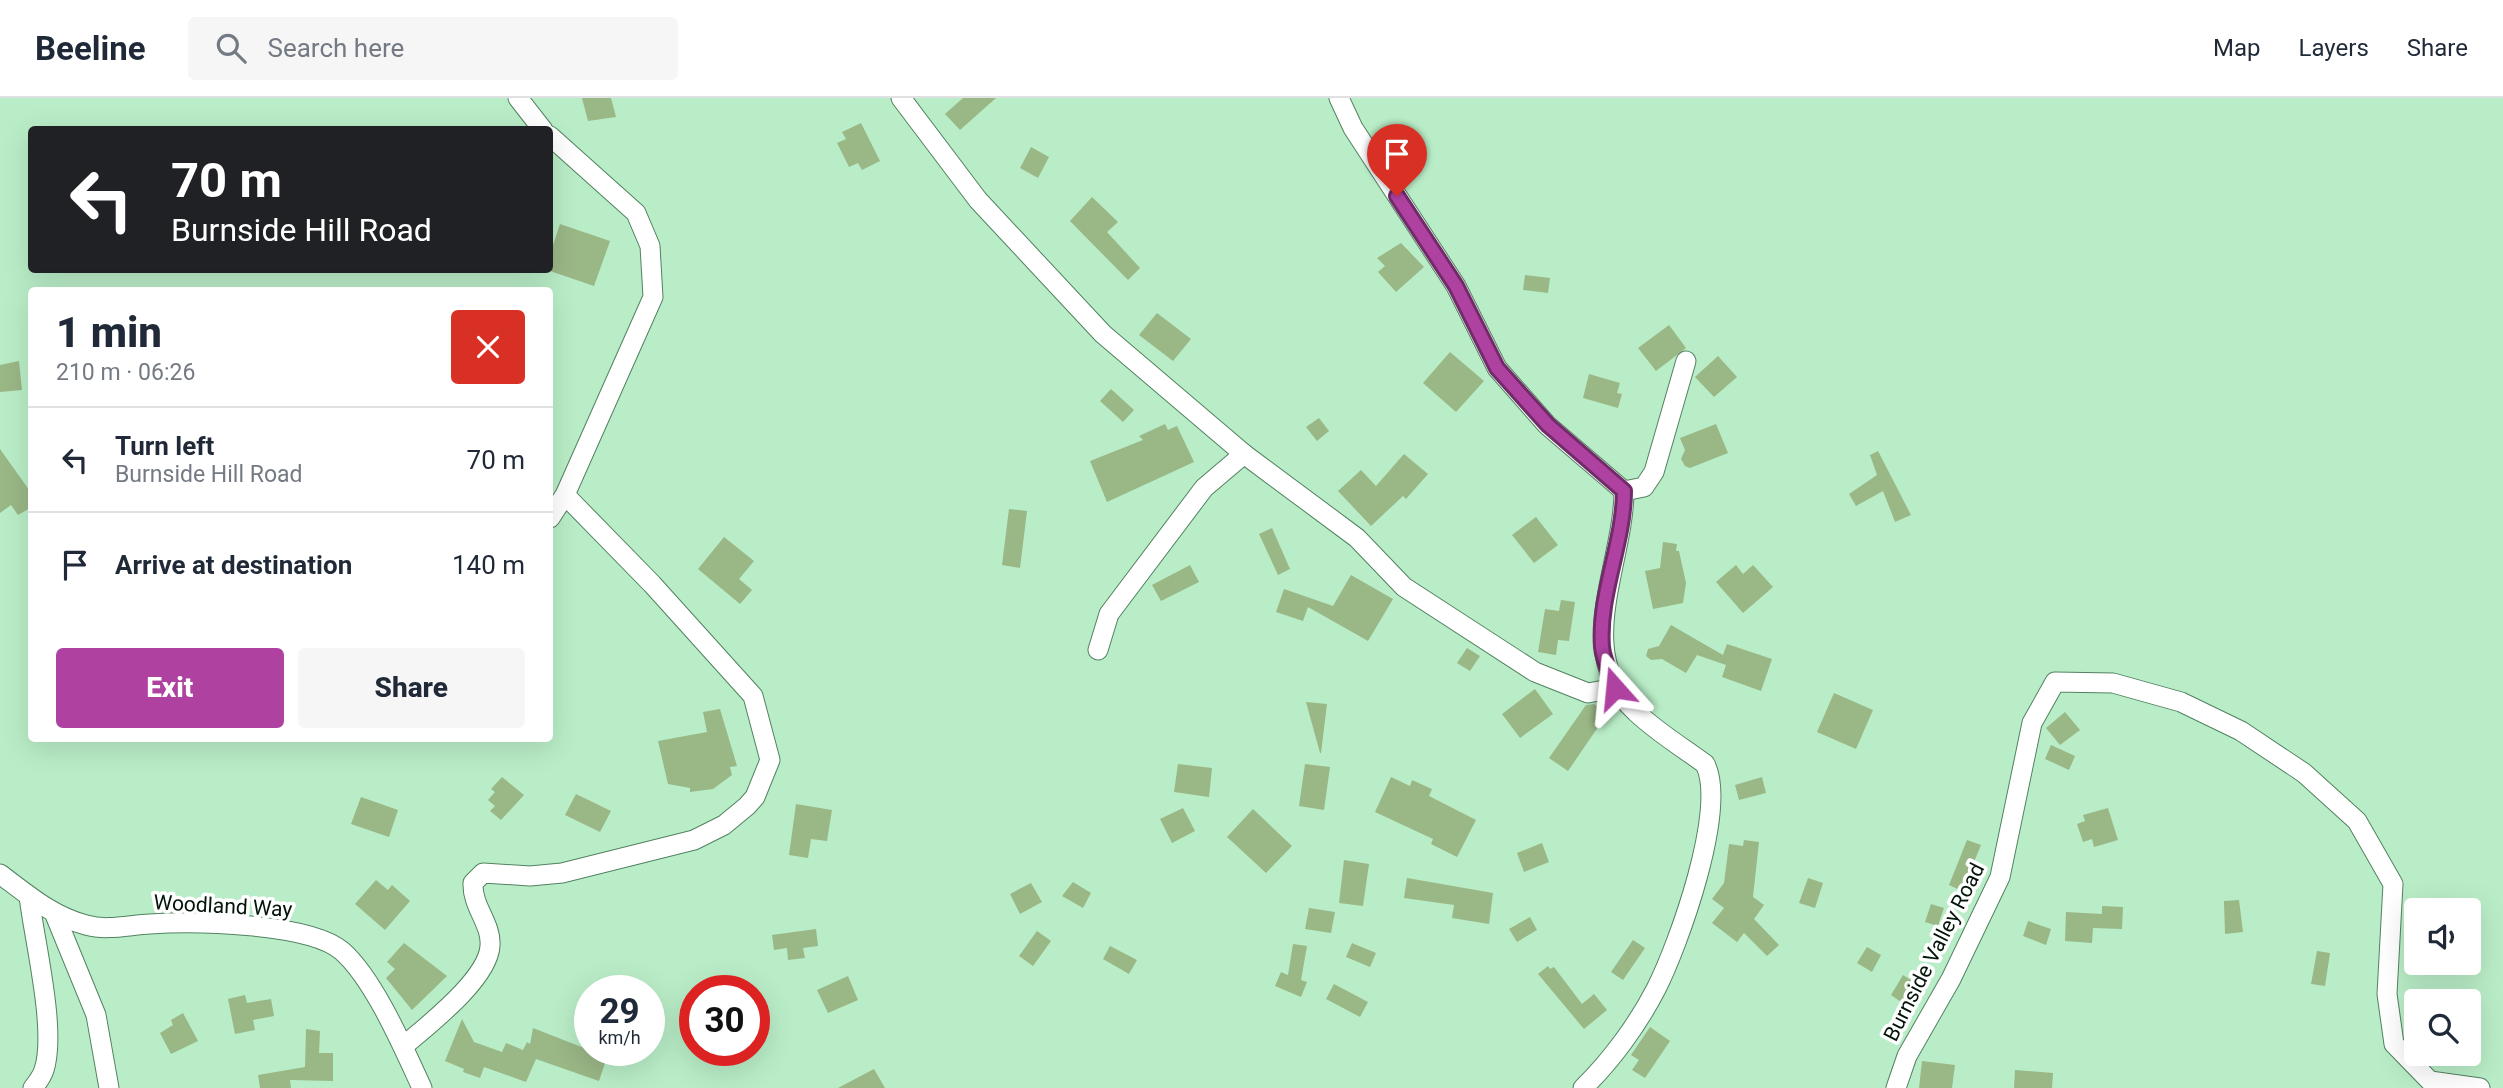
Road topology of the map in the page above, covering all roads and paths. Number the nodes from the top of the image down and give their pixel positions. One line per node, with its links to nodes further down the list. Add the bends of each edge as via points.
1 (518, 98): 4 (street)
2 (901, 98): 7 (street, via 978,200 1103,334)
3 (1339, 98): 8 (street, via 1353,128 1456,286 1497,368 1548,425)
4 (540, 126)
5 (553, 139): 9 (street, via 636,213 650,246 653,297)
6 (1686, 361): 8 (street, via 1654,472 1644,487)
7 (1244, 454): 11 (street, via 1203,488 1108,614); 12 (street, via 1357,538 1404,587 1535,672 1588,692)
8 (1624, 491): 12 (street, via 1602,648)
9 (565, 495): 10 (street); 16 (street, via 753,696 770,760 747,806 724,825 694,840 562,873 483,873 473,883 472,898 484,920 490,946 481,969 435,1020)
10 (553, 513)
11 (1098, 650)
12 (1615, 688): 20 (street, via 1635,712 1705,764 1710,774 1710,822 1696,881 1655,991 1602,1069)
13 (0, 874): 14 (street, Woodland Way)
14 (29, 896): 15 (street, Woodland Way); 17 (street, via 48,1051 44,1072)
15 (55, 915): 16 (street, Woodland Way, via 89,926 239,926 320,937 342,951 356,968); 18 (street, via 96,1015)
16 (405, 1045): 19 (street, Woodland Way)
17 (33, 1088)
18 (109, 1088)
19 (422, 1088)
20 (1583, 1088)
21 (1896, 1088): 22 (street, Burnside Valley Road, via 1907,1056 1951,979 2000,877 2032,723 2055,682 2113,683 2181,702 2241,731 2304,773 2357,821 2393,884 2387,994 2394,1044 2430,1081)
22 (2480, 1088)

